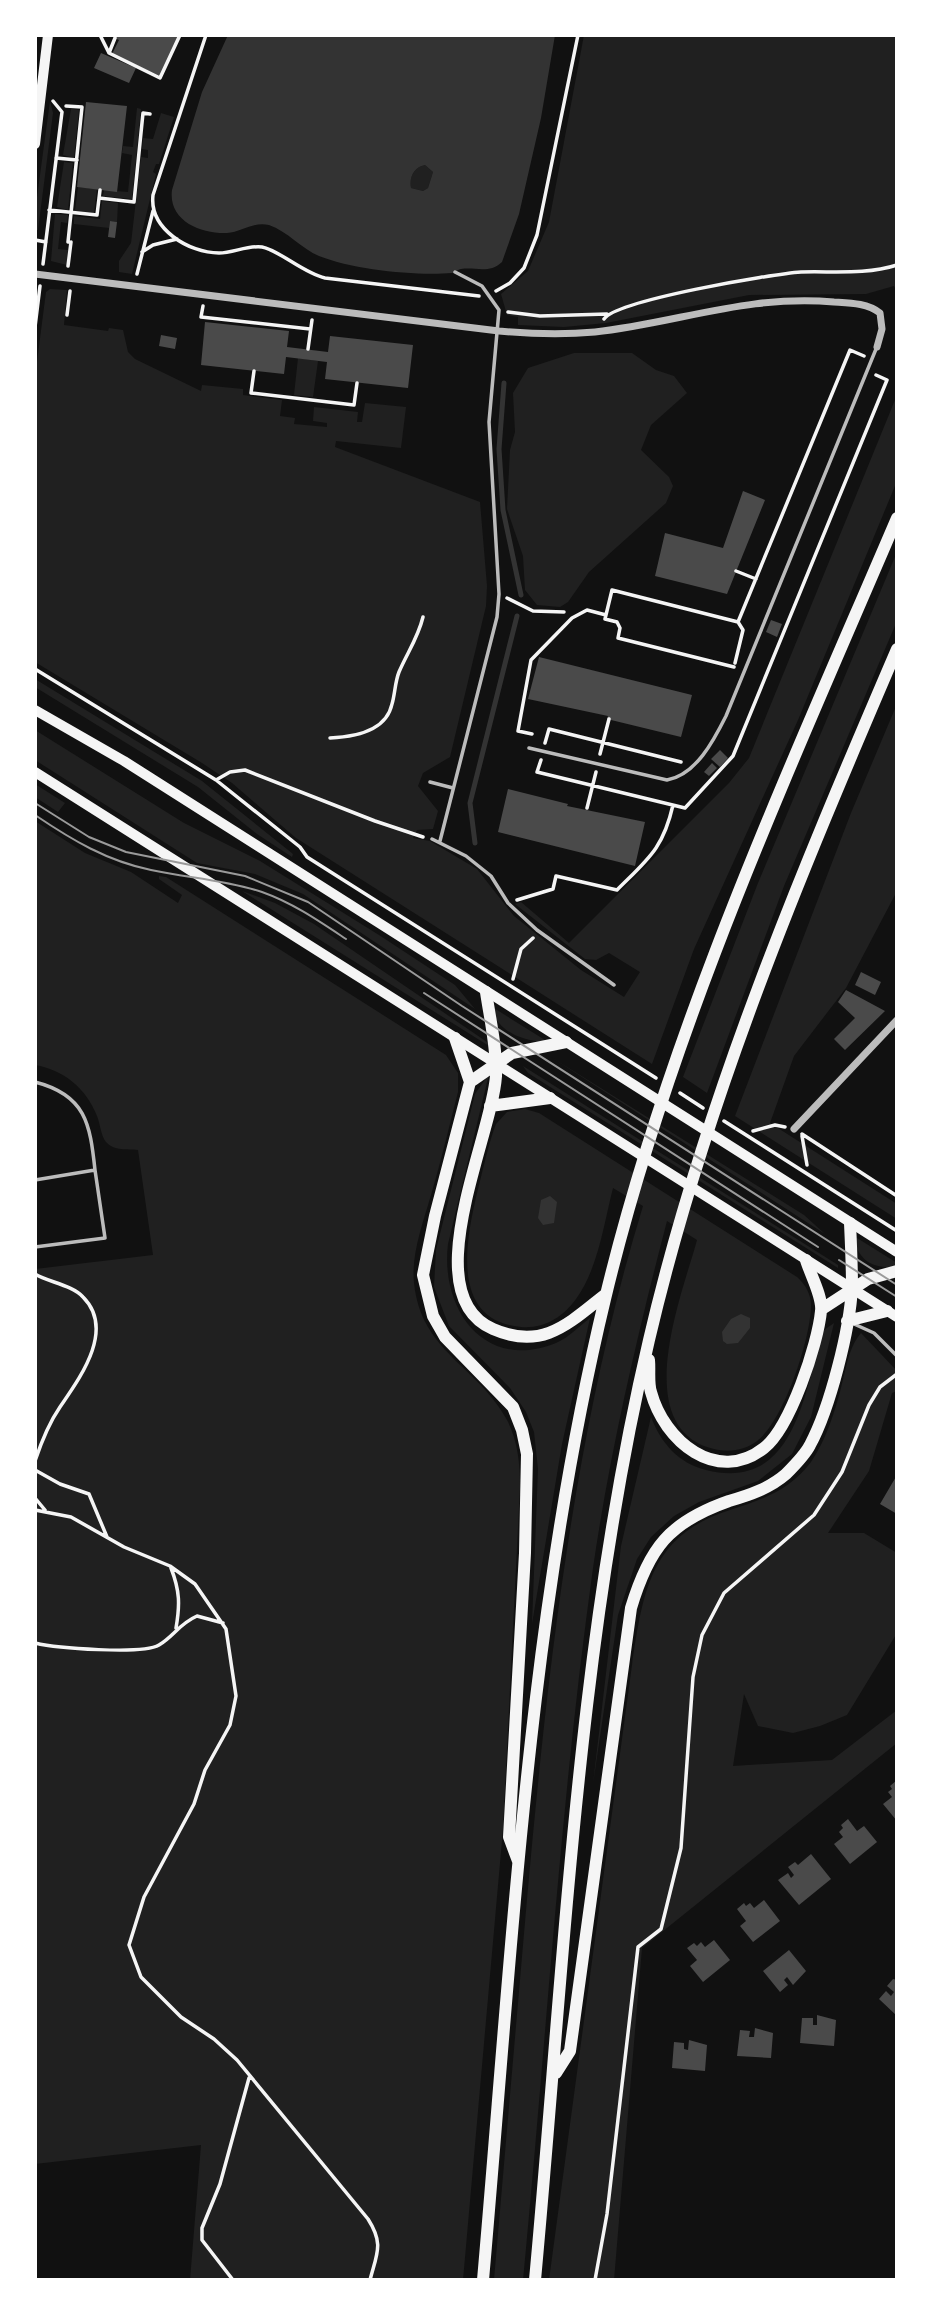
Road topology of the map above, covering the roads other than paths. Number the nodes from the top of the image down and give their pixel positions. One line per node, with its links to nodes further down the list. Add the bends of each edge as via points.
1 (48, 35): 2 (main road)
2 (35, 144)
3 (455, 272): 5 (lane, via 490,294 499,310)
4 (35, 274): 5 (street)
5 (499, 331): 6 (street, via 594,332 746,303 825,301 867,306 880,313); 13 (lane, via 489,422 497,617)
6 (877, 347): 10 (lane, via 726,716 709,747 684,773 667,780)
7 (897, 518): 35 (main road, via 762,834 673,1070)
8 (897, 649): 39 (main road, via 780,926 677,1227)
9 (35, 710): 17 (main road, via 124,761)
10 (529, 748)
11 (35, 772): 19 (main road)
12 (430, 782): 13 (lane)
13 (453, 788): 15 (lane)
14 (432, 839): 15 (lane)
15 (440, 841): 16 (lane, via 491,876 508,903 537,930)
16 (614, 985)
17 (486, 992): 20 (main road); 21 (main road)
18 (897, 1020): 26 (street)
19 (455, 1038): 21 (main road); 23 (main road)
20 (566, 1042): 21 (main road, via 512,1053); 29 (main road)
21 (495, 1062): 23 (main road); 24 (main road); 25 (main road)
22 (35, 1082): 27 (lane, via 66,1093 82,1110)
23 (470, 1082): 41 (main road, via 423,1275 433,1316 445,1337 513,1407 527,1454 509,1837)
24 (550, 1098): 25 (main road); 32 (main road)
25 (490, 1106): 35 (main road, via 461,1224 457,1261 459,1284 472,1312 489,1328 510,1336 539,1337 565,1325)
26 (794, 1129)
27 (96, 1170): 28 (lane); 30 (lane, via 105,1238)
28 (35, 1180)
29 (850, 1223): 31 (main road); 34 (main road)
30 (35, 1247)
31 (897, 1252)
32 (806, 1260): 34 (main road); 36 (main road)
33 (897, 1271): 34 (main road)
34 (852, 1288): 36 (main road); 37 (main road); 38 (main road)
35 (606, 1294): 41 (main road, via 559,1531)
36 (822, 1309): 39 (main road, via 786,1423 750,1458 714,1461 697,1455 668,1430 651,1392)
37 (892, 1314): 38 (main road)
38 (847, 1321): 40 (lane, via 874,1333); 42 (main road, via 822,1419 809,1448 767,1487 677,1525 657,1546 640,1578 631,1608 570,2051)
39 (648, 1342): 42 (main road, via 599,1606)
40 (897, 1356)
41 (520, 1865): 43 (main road)
42 (554, 2077): 44 (main road)
43 (483, 2280)
44 (535, 2280)

